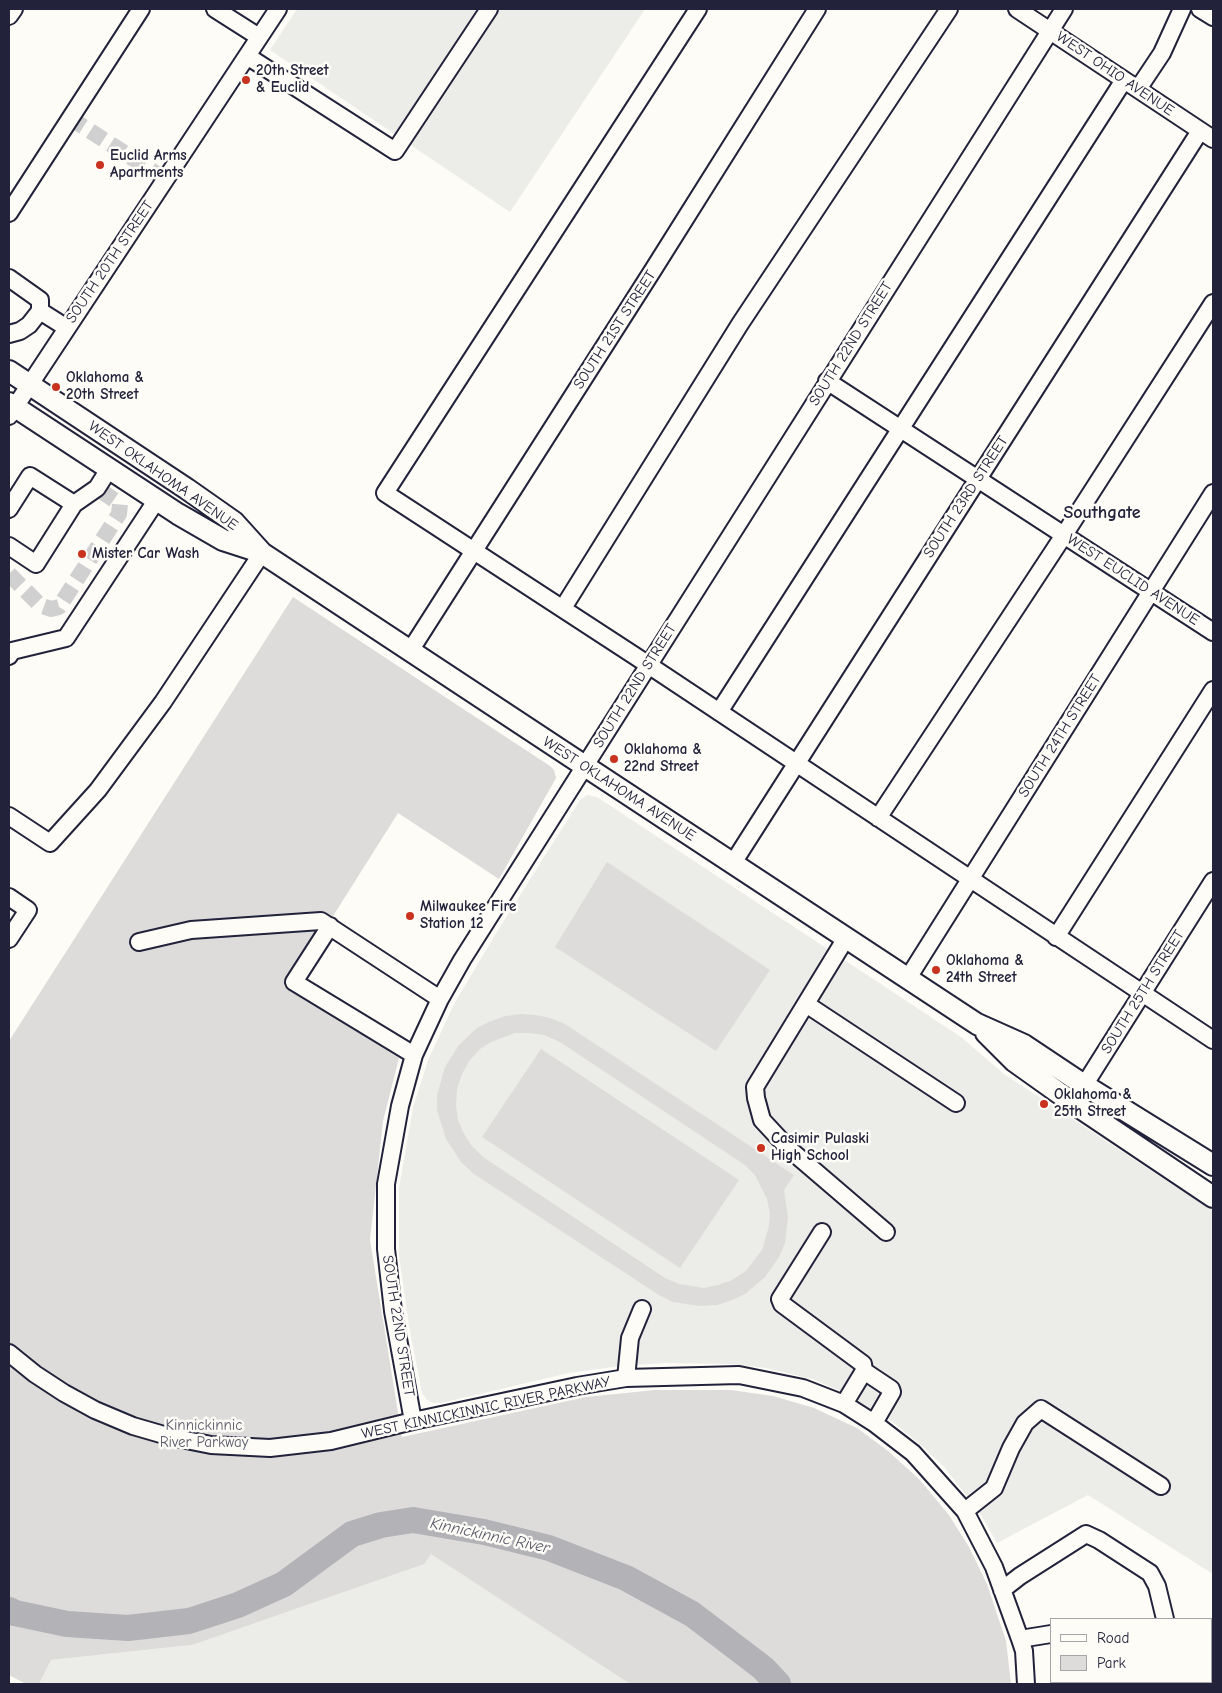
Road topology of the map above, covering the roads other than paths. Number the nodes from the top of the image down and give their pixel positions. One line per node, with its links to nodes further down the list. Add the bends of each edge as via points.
1 (14, 9): 13 (street)
2 (141, 9): 21 (street)
3 (215, 9): 16 (street)
4 (278, 9): 16 (street, SOUTH 20TH STREET)
5 (489, 9): 17 (street, via 395,151)
6 (698, 9): 44 (street, via 385,493)
7 (817, 9): 44 (street, SOUTH 21ST STREET)
8 (948, 9): 47 (street, via 740,324)
9 (1017, 9): 15 (street, WEST OHIO AVENUE)
10 (1064, 9): 15 (street, SOUTH 22ND STREET)
11 (1182, 9): 19 (street, via 1162,53)
12 (1200, 9): 14 (street)
13 (9, 16)
14 (1213, 17)
15 (1050, 31): 18 (street, WEST OHIO AVENUE); 30 (street, SOUTH 22ND STREET)
16 (259, 37): 17 (street, SOUTH 20TH STREET)
17 (247, 56): 27 (street, SOUTH 20TH STREET)
18 (1124, 80): 19 (street, WEST OHIO AVENUE); 33 (street)
19 (1138, 89): 20 (street, WEST OHIO AVENUE)
20 (1207, 135): 36 (street, SOUTH 23RD STREET)
21 (9, 213)
22 (9, 278): 24 (street, via 40,300)
23 (1213, 303): 42 (street)
24 (40, 311): 26 (street); 27 (street)
25 (9, 324): 26 (street)
26 (29, 325): 28 (street)
27 (67, 328): 31 (street, SOUTH 20TH STREET)
28 (9, 334)
29 (9, 371): 31 (main road, WEST OKLAHOMA AVENUE)
30 (827, 381): 33 (street, WEST EUCLID AVENUE); 51 (street, SOUTH 22ND STREET)
31 (29, 384): 32 (street, SOUTH 20TH STREET); 34 (main road, WEST OKLAHOMA AVENUE)
32 (11, 409): 35 (main road, WEST OKLAHOMA AVENUE)
33 (900, 428): 36 (street, WEST EUCLID AVENUE); 53 (street)
34 (145, 461): 37 (main road); 45 (main road, WEST OKLAHOMA AVENUE, via 234,522)
35 (109, 469): 37 (main road, WEST OKLAHOMA AVENUE); 40 (street, via 97,488)
36 (978, 480): 42 (street, WEST EUCLID AVENUE); 54 (street, SOUTH 23RD STREET)
37 (130, 484): 39 (main road, WEST OKLAHOMA AVENUE)
38 (1213, 493): 46 (street, SOUTH 24TH STREET)
39 (156, 501): 45 (main road, WEST OKLAHOMA AVENUE, via 222,540); 50 (street, via 66,638 12,652)
40 (74, 504): 41 (street, via 30,476); 43 (street, via 36,564)
41 (9, 509)
42 (1064, 535): 46 (street, WEST EUCLID AVENUE); 57 (street)
43 (9, 546)
44 (474, 550): 47 (street); 49 (street, SOUTH 21ST STREET)
45 (262, 553): 49 (main road, WEST OKLAHOMA AVENUE); 56 (street, via 163,702 98,790 50,843)
46 (1151, 592): 48 (street, WEST EUCLID AVENUE); 59 (street, SOUTH 24TH STREET)
47 (562, 608): 51 (street)
48 (1213, 632)
49 (410, 651): 55 (main road, WEST OKLAHOMA AVENUE)
50 (9, 656)
51 (648, 665): 53 (street); 55 (street, SOUTH 22ND STREET)
52 (1213, 690): 63 (street)
53 (719, 712): 54 (street)
54 (796, 762): 57 (street); 58 (street, SOUTH 23RD STREET)
55 (585, 766): 58 (main road, WEST OKLAHOMA AVENUE); 69 (street, SOUTH 22ND STREET)
56 (9, 816)
57 (878, 818): 59 (street)
58 (732, 863): 64 (main road, WEST OKLAHOMA AVENUE)
59 (970, 878): 63 (street); 67 (street, SOUTH 24TH STREET)
60 (1213, 881): 68 (street, SOUTH 25TH STREET)
61 (9, 897): 65 (street, via 28,910)
62 (330, 926): 66 (street, via 321,921 191,930); 69 (street); 73 (street, via 294,982)
63 (1056, 937): 68 (street)
64 (846, 938): 67 (main road, WEST OKLAHOMA AVENUE); 70 (street)
65 (9, 939)
66 (139, 942)
67 (908, 978): 71 (main road, WEST OKLAHOMA AVENUE)
68 (1141, 993): 72 (street); 74 (street, SOUTH 25TH STREET)
69 (440, 999): 73 (street, SOUTH 22ND STREET)
70 (806, 1004): 76 (street); 80 (street, via 755,1087 762,1120 788,1148)
71 (977, 1024): 74 (main road, WEST OKLAHOMA AVENUE, via 1024,1045); 75 (main road, WEST OKLAHOMA AVENUE, via 1014,1061)
72 (1213, 1040)
73 (414, 1055): 86 (street, SOUTH 22ND STREET, via 400,1106 386,1184 386,1249 393,1311)
74 (1084, 1085): 75 (street, SOUTH 25TH STREET); 77 (main road, WEST OKLAHOMA AVENUE)
75 (1073, 1102): 78 (main road, WEST OKLAHOMA AVENUE)
76 (956, 1103)
77 (1213, 1165)
78 (1213, 1197)
79 (822, 1232): 83 (street, via 780,1299 782,1304 863,1364)
80 (886, 1232)
81 (642, 1309): 84 (street, via 630,1338)
82 (9, 1353): 86 (street, WEST KINNICKINNIC RIVER PARKWAY, via 35,1374 95,1410 133,1426 211,1445 270,1448 331,1441)
83 (864, 1371): 85 (street); 87 (street, via 892,1392)
84 (626, 1378): 85 (street, WEST KINNICKINNIC RIVER PARKWAY, via 739,1375 803,1388); 86 (street, WEST KINNICKINNIC RIVER PARKWAY)
85 (844, 1404): 87 (street, WEST KINNICKINNIC RIVER PARKWAY)
86 (413, 1421)
87 (874, 1423): 89 (street, WEST KINNICKINNIC RIVER PARKWAY, via 914,1453)
88 (1161, 1486): 89 (street, via 1041,1409 1025,1424 994,1488)
89 (965, 1511): 90 (street, WEST KINNICKINNIC RIVER PARKWAY, via 994,1566)
90 (1002, 1590): 91 (street, via 1086,1534 1150,1572); 93 (street, WEST KINNICKINNIC RIVER PARKWAY)
91 (1165, 1618)
92 (1050, 1634): 93 (street)
93 (1020, 1639): 94 (street, WEST KINNICKINNIC RIVER PARKWAY)
94 (1026, 1684)

